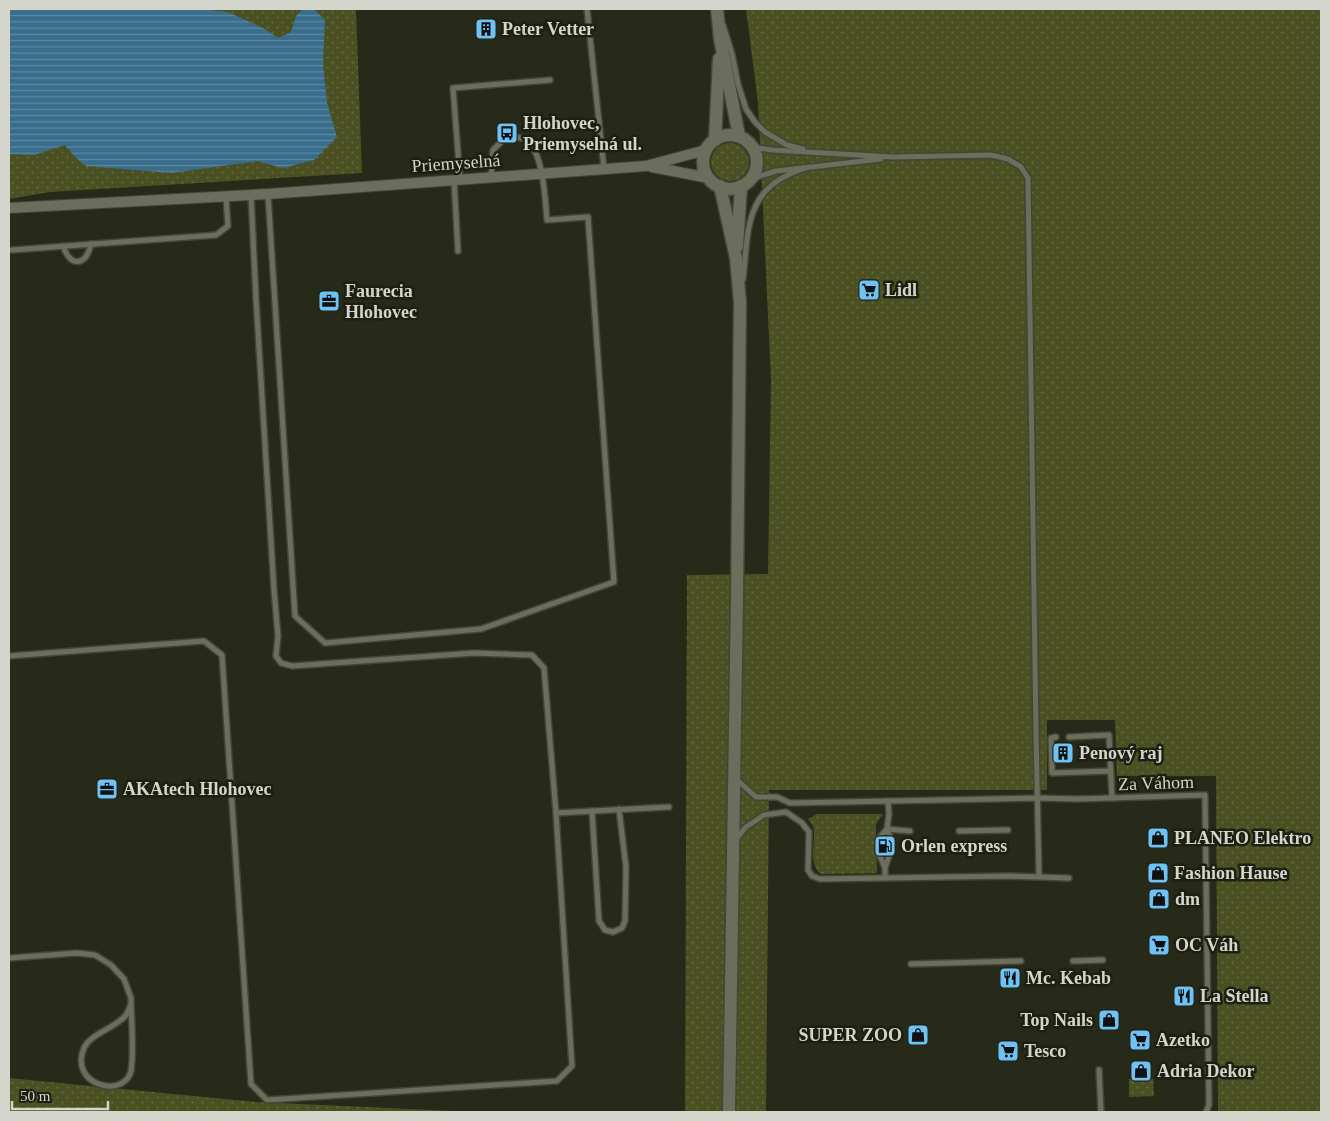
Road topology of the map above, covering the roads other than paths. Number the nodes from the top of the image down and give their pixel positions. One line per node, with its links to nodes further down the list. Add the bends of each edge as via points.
1 (587, 9): 12 (lane)
2 (717, 9): 3 (main road); 8 (lane, via 746,109 765,132 787,145)
3 (720, 39): 5 (main road); 6 (main road)
4 (550, 80): 15 (lane, via 453,88)
5 (738, 136): 6 (main road, via 726,135); 7 (main road)
6 (710, 145): 10 (street, Priemyselná); 16 (main road, via 704,166)
7 (752, 147): 8 (lane); 17 (main road, via 757,163)
8 (813, 152): 9 (lane)
9 (893, 157): 11 (lane); 33 (lane, via 991,155 1008,159 1021,167 1028,178)
10 (646, 166): 12 (street, Priemyselná); 16 (street, Priemyselná)
11 (808, 167): 17 (lane, via 776,171); 27 (lane, via 785,176 758,199 750,216)
12 (604, 169): 13 (street, Priemyselná)
13 (542, 174): 14 (street, Priemyselná); 14 (lane, via 532,145 520,137 505,138 493,150); 18 (lane, via 547,220 588,218 614,582 481,629 324,643 295,616)
14 (491, 177): 15 (street, Priemyselná)
15 (457, 180): 18 (street, Priemyselná); 25 (lane)
16 (714, 182): 17 (main road, via 729,188); 26 (main road)
17 (746, 182): 26 (main road)
18 (268, 194): 19 (street, Priemyselná)
19 (251, 195): 20 (street, Priemyselná); 41 (lane, via 278,636 276,656 281,663 292,666 474,653 532,655 544,668)
20 (226, 196): 21 (street, Priemyselná); 22 (lane, via 228,226 216,235)
21 (9, 208)
22 (91, 244): 23 (lane); 23 (lane, via 87,255 77,262 66,255)
23 (63, 246): 24 (lane)
24 (12, 250)
25 (458, 251)
26 (736, 258): 27 (main road)
27 (740, 302): 32 (main road)
28 (9, 656): 41 (lane, via 204,641 222,655 251,1084 266,1100 557,1081 572,1066)
29 (1069, 737): 31 (lane, via 1109,735)
30 (1056, 738): 31 (lane, via 1051,738 1052,773)
31 (1110, 770): 34 (lane)
32 (734, 777): 36 (lane, Za Váhom, via 756,797 777,797); 46 (main road)
33 (1038, 798): 34 (lane, Za Váhom); 35 (lane, Za Váhom); 48 (lane)
34 (1112, 798): 60 (lane, Za Váhom, via 1206,795 1209,1105)
35 (888, 801): 36 (lane, Za Váhom); 42 (lane)
36 (790, 803): 40 (lane)
37 (669, 807): 38 (lane)
38 (619, 809): 39 (lane); 39 (lane, via 626,867 625,921 622,928 613,932 605,930 599,921)
39 (592, 811): 41 (lane)
40 (786, 812): 46 (lane, via 764,815 746,827); 49 (lane, via 809,832 808,870 812,876 820,879)
41 (556, 813)
42 (887, 829): 45 (lane); 47 (lane, via 890,837); 47 (lane, via 880,837 880,856)
43 (1008, 830): 44 (lane)
44 (959, 831)
45 (910, 832)
46 (733, 842): 58 (main road)
47 (885, 868): 49 (lane)
48 (1039, 876): 49 (lane); 50 (lane)
49 (886, 878)
50 (1069, 878)
51 (9, 958): 56 (lane, via 77,953 94,955 111,964 124,979)
52 (1103, 960): 54 (lane)
53 (1021, 961): 55 (lane)
54 (1073, 961)
55 (911, 964)
56 (131, 1004): 56 (lane, via 131,1073 122,1083 109,1086 92,1081 83,1072 81,1058 85,1046 126,1014)
57 (1099, 1070): 59 (lane)
58 (729, 1112)
59 (1100, 1112)
60 (1206, 1112)

